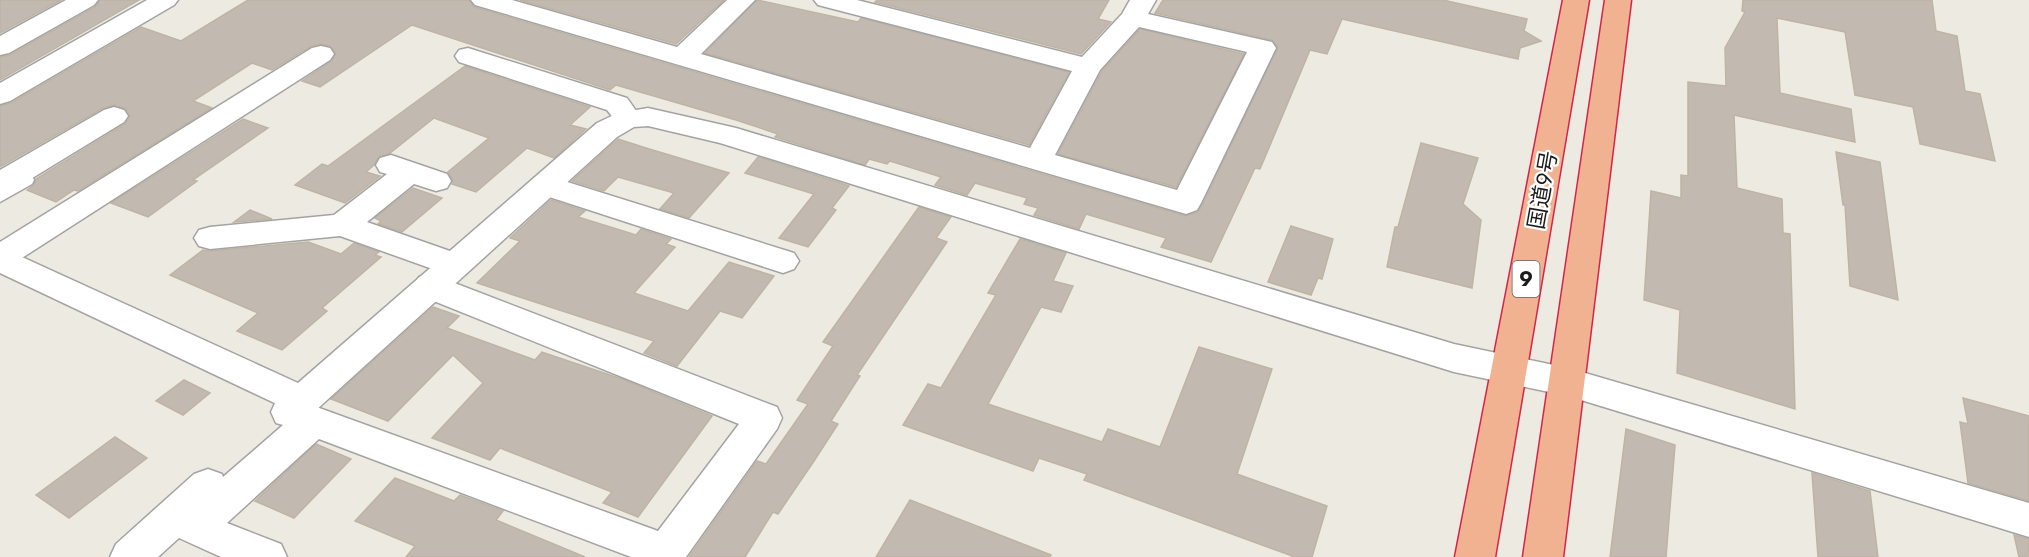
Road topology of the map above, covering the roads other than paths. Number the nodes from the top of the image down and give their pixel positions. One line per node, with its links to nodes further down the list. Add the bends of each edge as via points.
1 (85, 0): 9 (street)
2 (165, 0): 14 (street)
3 (484, 0): 12 (street)
4 (742, 0): 12 (street)
5 (827, 0): 13 (street)
6 (1576, 0): 27 (highway, 国道9号 / 9)
7 (1617, 0): 28 (highway)
8 (1138, 9): 13 (street); 17 (street, via 1263,48 1186,203)
9 (0, 47)
10 (321, 54): 24 (street)
11 (468, 56): 16 (street, via 617,104)
12 (682, 57): 17 (street)
13 (1088, 67): 17 (street)
14 (0, 95)
15 (115, 119): 19 (street); 21 (lane)
16 (628, 119): 20 (street, via 607,130); 27 (street, via 648,117 726,135 1454,358)
17 (1039, 158)
18 (412, 173): 22 (street)
19 (0, 184)
20 (545, 186): 25 (street); 26 (street)
21 (0, 196)
22 (342, 225): 23 (street); 26 (street)
23 (210, 238)
24 (0, 258): 29 (street)
25 (783, 261)
26 (443, 275): 29 (street); 29 (street, via 764,418 666,552)
27 (1510, 369): 28 (street); 33 (highway, 国道9号 / 9)
28 (1568, 382): 30 (street); 34 (highway)
29 (301, 411): 31 (street); 32 (street, via 194,528)
30 (2029, 520)
31 (130, 557)
32 (267, 557)
33 (1475, 557)
34 (1543, 557)

